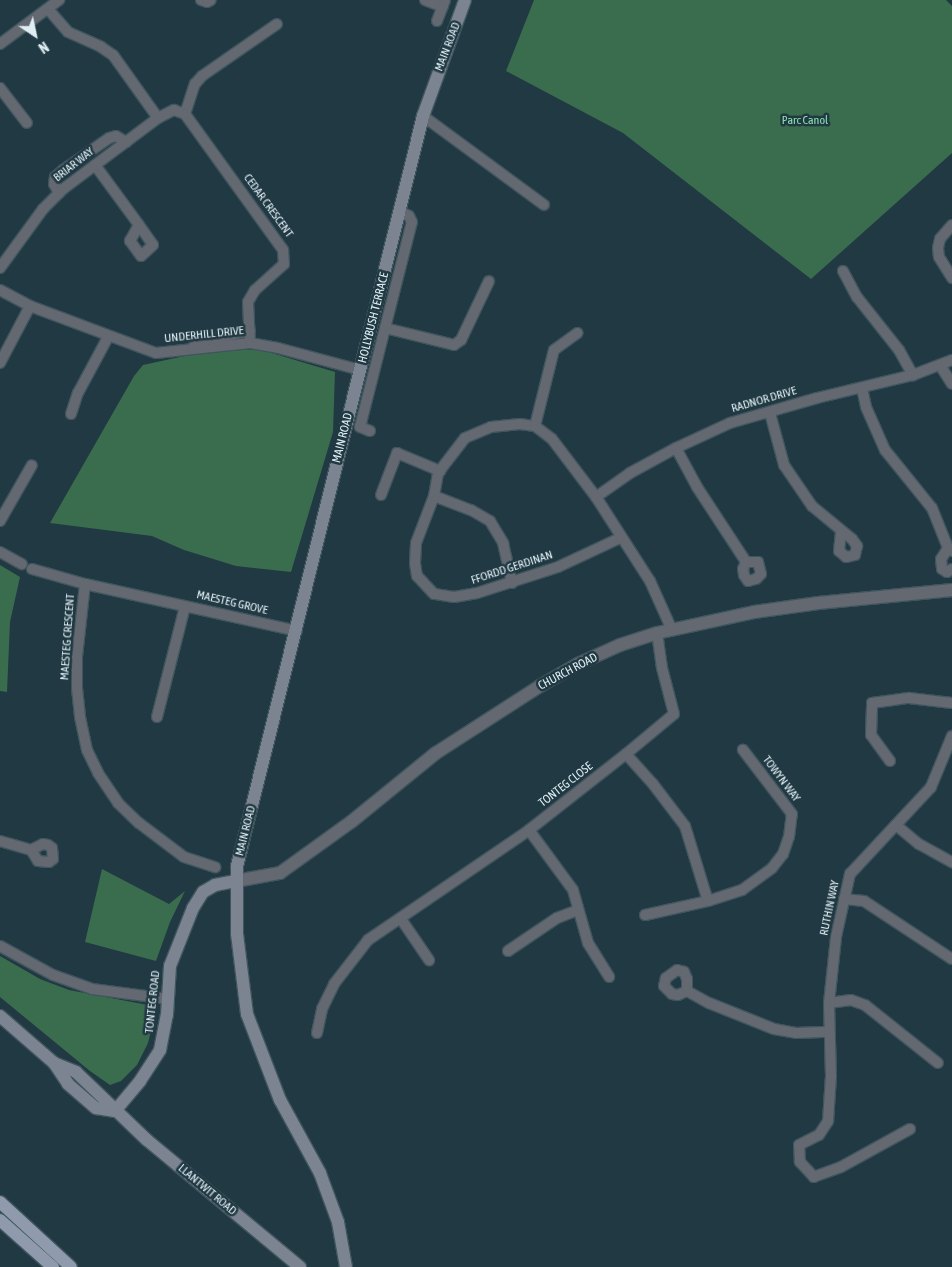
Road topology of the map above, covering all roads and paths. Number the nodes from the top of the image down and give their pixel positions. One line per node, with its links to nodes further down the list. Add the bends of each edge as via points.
1 (59, 0): 7 (street)
2 (201, 0): 3 (street)
3 (211, 0)
4 (425, 0): 6 (street)
5 (466, 0): 13 (main road, MAIN ROAD)
6 (444, 3): 8 (street)
7 (48, 9): 10 (street); 14 (street, via 68,32 113,55)
8 (437, 21)
9 (276, 24): 12 (street, via 202,76 195,84)
10 (0, 44)
11 (0, 88): 15 (street)
12 (186, 114): 14 (street, BRIAR WAY, via 174,110); 30 (street, CEDAR CRESCENT, via 284,250 284,264 255,290 248,302)
13 (423, 116): 19 (street); 20 (main road, MAIN ROAD)
14 (158, 118): 16 (street, BRIAR WAY)
15 (27, 123)
16 (126, 142): 17 (street, BRIAR WAY); 18 (street, via 116,136 109,138 63,170 55,177 54,184)
17 (95, 165): 18 (street, BRIAR WAY); 21 (street)
18 (59, 193): 23 (street, BRIAR WAY, via 43,209)
19 (544, 205)
20 (399, 211): 29 (street, HOLLYBUSH TERRACE, via 409,216 412,222); 38 (main road, MAIN ROAD)
21 (139, 225)
22 (952, 225): 25 (street, via 940,239 938,248 944,268)
23 (0, 268)
24 (843, 270): 39 (street, via 857,297 900,350)
25 (952, 278)
26 (489, 281): 29 (street, via 461,340 454,345)
27 (0, 290): 28 (street, UNDERHILL DRIVE)
28 (30, 306): 32 (street, UNDERHILL DRIVE); 36 (street)
29 (385, 328): 45 (street, HOLLYBUSH TERRACE, via 360,427)
30 (250, 331): 33 (street, CEDAR CRESCENT); 34 (street, via 195,342)
31 (577, 333): 44 (street, via 554,350)
32 (108, 336): 34 (street, UNDERHILL DRIVE, via 156,353); 43 (street, via 78,393)
33 (250, 343): 34 (street, UNDERHILL DRIVE); 38 (street, UNDERHILL DRIVE)
34 (193, 349)
35 (952, 360): 37 (street, RADNOR DRIVE)
36 (0, 363)
37 (940, 365): 39 (street, RADNOR DRIVE); 40 (street)
38 (360, 370): 66 (main road, MAIN ROAD)
39 (913, 375): 41 (street, RADNOR DRIVE)
40 (952, 384)
41 (862, 388): 42 (street, RADNOR DRIVE); 55 (street, via 866,407 885,450 932,508)
42 (770, 413): 46 (street, RADNOR DRIVE, via 730,423); 53 (street, via 784,465 812,506)
43 (71, 414)
44 (535, 426): 48 (street, FFORDD GERDINAN, via 491,427 465,438); 51 (street, via 552,439)
45 (370, 431)
46 (676, 448): 51 (street, RADNOR DRIVE, via 630,473); 57 (street, via 697,487)
47 (32, 465): 52 (street)
48 (440, 471): 49 (street, via 397,453); 50 (street, FFORDD GERDINAN)
49 (382, 496)
50 (434, 496): 61 (street, via 490,521 503,543); 61 (street, FFORDD GERDINAN, via 416,543 418,576 426,586 434,594 454,597)
51 (596, 497): 54 (street)
52 (0, 521)
53 (841, 532)
54 (620, 538): 61 (street, FFORDD GERDINAN, via 558,567); 65 (street, via 650,581)
55 (950, 549): 60 (street, via 941,559 942,569 947,572)
56 (0, 552): 58 (street)
57 (746, 562)
58 (22, 564)
59 (32, 569): 62 (street)
60 (952, 569)
61 (512, 583)
62 (85, 584): 64 (street); 80 (street, MAESTEG CRESCENT, via 77,657 80,717 90,758 118,802 139,823 184,857)
63 (952, 590): 65 (street, CHURCH ROAD, via 809,604)
64 (185, 606): 66 (street, MAESTEG GROVE); 69 (street, MAESTEG GROVE)
65 (672, 630): 67 (street, CHURCH ROAD)
66 (297, 631): 81 (main road, MAIN ROAD, via 237,866)
67 (657, 632): 72 (street, TONTEG CLOSE, via 674,714); 81 (street, CHURCH ROAD, via 620,645 540,686 436,753 351,822 280,873)
68 (952, 703): 73 (street, via 909,698 872,703 871,735)
69 (157, 717)
70 (952, 736): 74 (street, RUTHIN WAY)
71 (743, 750): 83 (street, TOWYN WAY, via 792,814 789,837 783,854 758,881)
72 (626, 754): 76 (street, TONTEG CLOSE); 83 (street, via 685,826)
73 (890, 761)
74 (947, 761): 75 (street, RUTHIN WAY, via 931,787)
75 (896, 825): 79 (street, via 919,844); 82 (street, RUTHIN WAY, via 850,874)
76 (529, 830): 84 (street, via 572,890); 86 (street, TONTEG CLOSE)
77 (0, 840): 78 (street)
78 (31, 850)
79 (952, 862)
80 (216, 867)
81 (236, 881): 93 (main road, TONTEG ROAD, via 216,885 203,892 193,908 170,966); 106 (main road, MAIN ROAD, via 237,934 247,1014 280,1100 320,1174 338,1222)
82 (844, 899): 89 (street, via 864,902); 94 (street, RUTHIN WAY)
83 (708, 901): 85 (street, TOWYN WAY)
84 (578, 910): 88 (street, via 557,918); 91 (street, via 588,943)
85 (645, 915)
86 (402, 919): 90 (street); 97 (street, TONTEG CLOSE, via 368,940 334,984 322,1009)
87 (0, 946): 93 (street, via 53,975 85,987 106,993)
88 (508, 951)
89 (952, 959)
90 (429, 960)
91 (609, 978)
92 (687, 991): 96 (street, via 774,1028)
93 (168, 999): 99 (main road, TONTEG ROAD, via 160,1050)
94 (829, 1003): 96 (street, RUTHIN WAY); 98 (street, via 851,1000 864,1005)
95 (0, 1016): 99 (main road, via 54,1063 68,1084 96,1108)
96 (829, 1032): 100 (street, RUTHIN WAY, via 828,1121 819,1136 799,1145 800,1162 814,1176 841,1167)
97 (317, 1033)
98 (938, 1063)
99 (115, 1111): 105 (main road, LLANTWIT ROAD)
100 (910, 1129)
101 (0, 1202): 104 (main road)
102 (0, 1220): 103 (main road)
103 (53, 1267)
104 (71, 1267)
105 (300, 1267)
106 (346, 1267)

